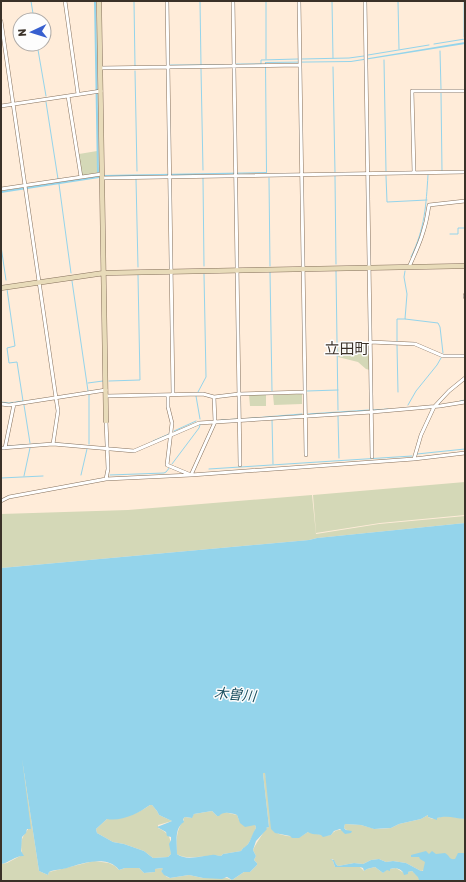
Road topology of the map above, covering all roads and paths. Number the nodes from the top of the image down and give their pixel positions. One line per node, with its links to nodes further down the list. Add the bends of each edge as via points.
1 (65, 1): 14 (street)
2 (99, 1): 10 (street)
3 (167, 1): 11 (street)
4 (233, 1): 9 (street)
5 (299, 1): 8 (street)
6 (365, 1): 21 (street)
7 (1, 21): 16 (street)
8 (300, 64): 9 (street); 23 (street)
9 (234, 66): 11 (street); 20 (street)
10 (100, 68): 11 (street); 13 (street)
11 (168, 68): 22 (street)
12 (465, 90): 19 (street, via 412,92)
13 (98, 92): 14 (street); 24 (street)
14 (78, 94): 15 (street)
15 (68, 96): 16 (street); 25 (street)
16 (13, 104): 17 (street); 26 (street)
17 (1, 106)
18 (465, 172): 19 (street)
19 (414, 173): 21 (street)
20 (236, 174): 22 (street); 23 (street); 33 (street)
21 (367, 174): 23 (street); 31 (street)
22 (170, 175): 24 (street); 34 (street)
23 (302, 175): 32 (street)
24 (102, 176): 25 (street); 35 (street)
25 (81, 177): 26 (street)
26 (26, 187): 27 (street); 36 (street)
27 (1, 189)
28 (465, 201): 30 (street, via 429,205 424,233)
29 (465, 266): 30 (street)
30 (409, 267): 31 (street)
31 (370, 268): 32 (street); 38 (street)
32 (303, 269): 33 (street); 42 (street)
33 (237, 270): 34 (street); 44 (street)
34 (171, 271): 35 (street); 43 (street)
35 (104, 273): 36 (street); 41 (street)
36 (39, 282): 37 (street); 48 (street)
37 (1, 288)
38 (370, 342): 39 (street, via 415,344 443,356); 53 (street)
39 (465, 356)
40 (465, 378): 52 (street)
41 (106, 390): 46 (street); 48 (street)
42 (305, 392): 44 (street); 54 (street)
43 (173, 394): 45 (street); 47 (street, via 203,394)
44 (239, 394): 47 (street); 55 (street)
45 (168, 395): 46 (street); 58 (street, via 172,423)
46 (106, 396): 56 (street)
47 (214, 397): 57 (street)
48 (56, 398): 51 (street); 59 (street, via 58,411)
49 (465, 402): 52 (street)
50 (1, 404): 51 (street)
51 (14, 404): 60 (street)
52 (434, 406): 53 (street); 66 (street)
53 (372, 412): 54 (street); 65 (street)
54 (306, 416): 55 (street); 64 (street)
55 (240, 420): 57 (street); 67 (street)
56 (106, 421): 62 (street)
57 (215, 422): 58 (street, via 199,423); 68 (street)
58 (170, 435): 62 (street, via 138,450); 68 (street, via 167,464)
59 (53, 443): 60 (street); 62 (street)
60 (5, 446): 61 (street)
61 (1, 448)
62 (107, 449): 69 (street)
63 (465, 453): 66 (street)
64 (306, 455)
65 (372, 457)
66 (414, 459): 68 (street)
67 (240, 465)
68 (191, 475): 69 (street)
69 (106, 479): 70 (street, via 9,497)
70 (1, 501)

